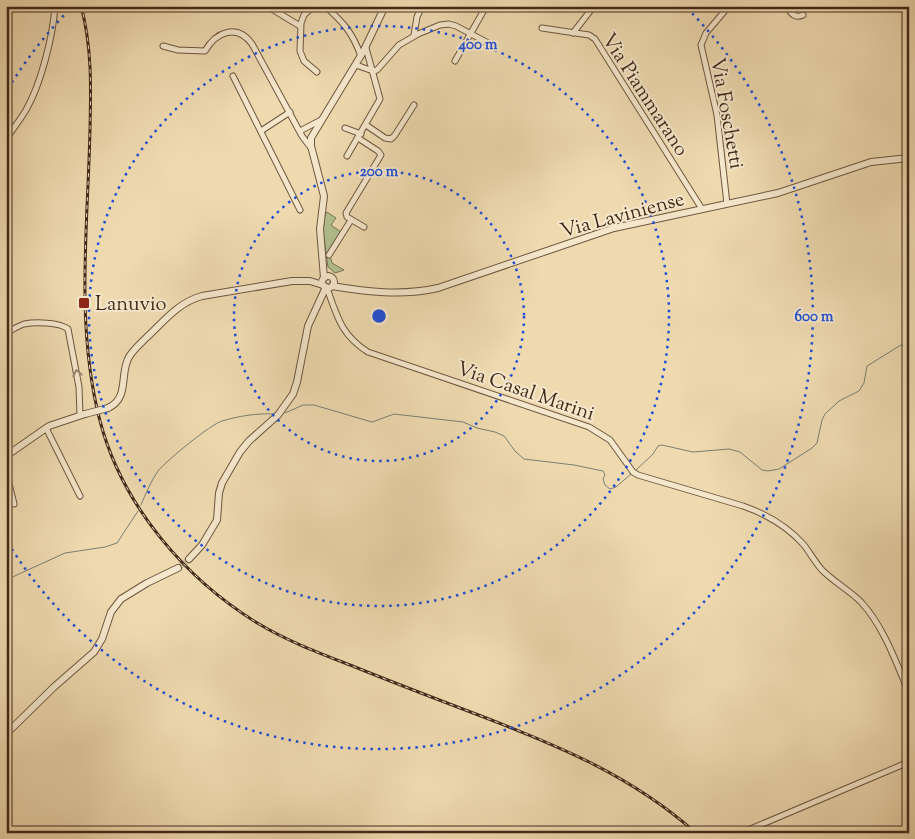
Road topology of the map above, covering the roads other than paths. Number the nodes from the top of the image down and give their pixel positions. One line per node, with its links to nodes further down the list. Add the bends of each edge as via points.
1 (55, 6): 34 (street, via 51,38 32,99)
2 (267, 6): 12 (street)
3 (314, 6): 12 (street, via 303,17)
4 (325, 6): 20 (street, via 348,28)
5 (385, 6): 19 (street)
6 (422, 6): 16 (street)
7 (594, 6): 15 (street)
8 (728, 6): 38 (street, Via Foschetti, via 706,33 701,45 717,115)
9 (786, 6): 11 (street, via 794,16)
10 (484, 10): 14 (street)
11 (803, 15)
12 (300, 26): 24 (street, via 301,57)
13 (542, 28): 15 (street, Via Piammarano)
14 (470, 33): 16 (street, via 449,24); 17 (street); 21 (street)
15 (573, 33): 39 (street, Via Piammarano, via 589,35 596,41)
16 (414, 35): 23 (street, via 395,48 378,70)
17 (490, 44)
18 (164, 46): 27 (street, via 205,51 226,33 237,32 245,36 254,46)
19 (366, 48): 20 (street); 23 (street)
20 (361, 56): 22 (street)
21 (454, 61)
22 (356, 65): 23 (street); 28 (street)
23 (372, 70): 29 (street, via 380,99)
24 (317, 72)
25 (233, 76): 31 (street)
26 (414, 105): 29 (street, via 390,139)
27 (290, 112): 31 (street); 32 (street)
28 (321, 120): 32 (street); 35 (street, via 312,137)
29 (366, 125): 33 (street)
30 (345, 128): 33 (street)
31 (261, 131): 40 (street)
32 (300, 131): 35 (street)
33 (359, 136): 36 (street); 41 (street, via 381,157 346,212)
34 (6, 139)
35 (311, 148): 44 (street, via 324,196 320,229)
36 (347, 156)
37 (909, 158): 38 (street, Via Laviniense, via 865,163 794,188)
38 (727, 204): 39 (street, Via Laviniense)
39 (702, 209): 44 (street, Via Laviniense, via 614,228 438,288 392,293 343,288)
40 (300, 210)
41 (351, 220): 42 (street); 43 (street)
42 (364, 227)
43 (329, 255)
44 (327, 283): 46 (street, Via Laviniense, bridge, via 280,283 202,296 187,302 168,316 130,356 121,395 115,404); 52 (street, via 308,326 293,394 278,415 240,452 222,482 217,520); 54 (street, Via Casal Marini, via 342,329 368,352 587,426 609,438 638,475 743,506 778,523 795,536 823,571 869,612)
45 (6, 333): 46 (street, one-way to 45, via 69,331 64,326 27,324)
46 (82, 414): 47 (street)
47 (46, 428): 48 (street); 50 (street)
48 (6, 456)
49 (6, 471): 51 (street)
50 (80, 496)
51 (14, 504)
52 (189, 559)
53 (178, 568): 55 (street, via 121,599 111,612 102,641 94,652)
54 (909, 693)
55 (6, 734)
56 (909, 762): 57 (street)
57 (741, 833)

